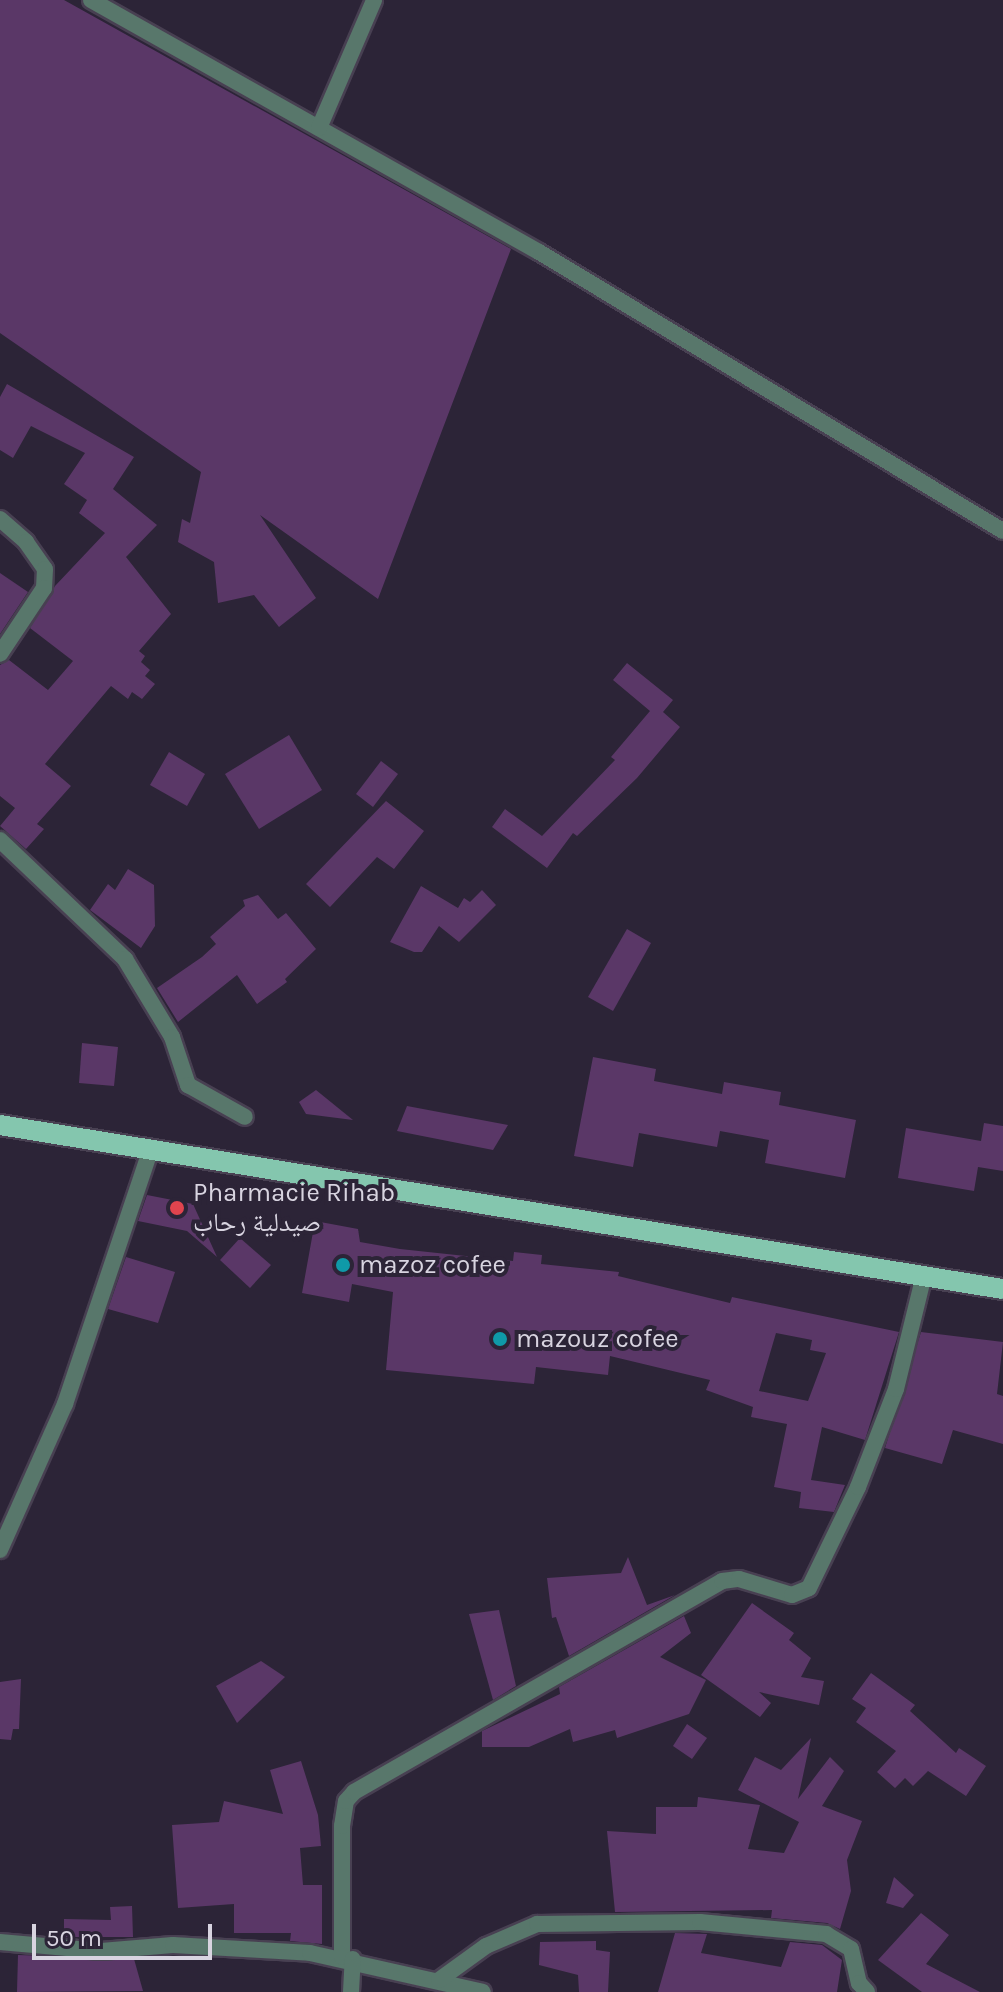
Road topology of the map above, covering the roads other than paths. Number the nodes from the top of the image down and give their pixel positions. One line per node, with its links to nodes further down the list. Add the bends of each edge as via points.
1 (91, 0): 3 (street)
2 (374, 0): 3 (street)
3 (319, 128): 5 (street, via 539,252)
4 (0, 519): 6 (street, via 45,569 44,588)
5 (1003, 531)
6 (0, 654)
7 (0, 840): 8 (street, via 125,959 172,1037 188,1085)
8 (245, 1117)
9 (0, 1125): 10 (main road)
10 (151, 1148): 11 (main road); 13 (street, via 65,1404)
11 (924, 1275): 12 (main road); 15 (street, via 896,1389 858,1487 809,1588 792,1595 739,1579 722,1581 354,1792 346,1801 342,1826)
12 (1003, 1289)
13 (0, 1550)
14 (0, 1942): 15 (street, via 101,1951 173,1945)
15 (348, 1958): 16 (street); 17 (street)
16 (439, 1980): 18 (street); 19 (street, via 486,1946 537,1924 700,1922 826,1934 851,1949 859,1983)
17 (351, 1992)
18 (483, 1992)
19 (867, 1992)

